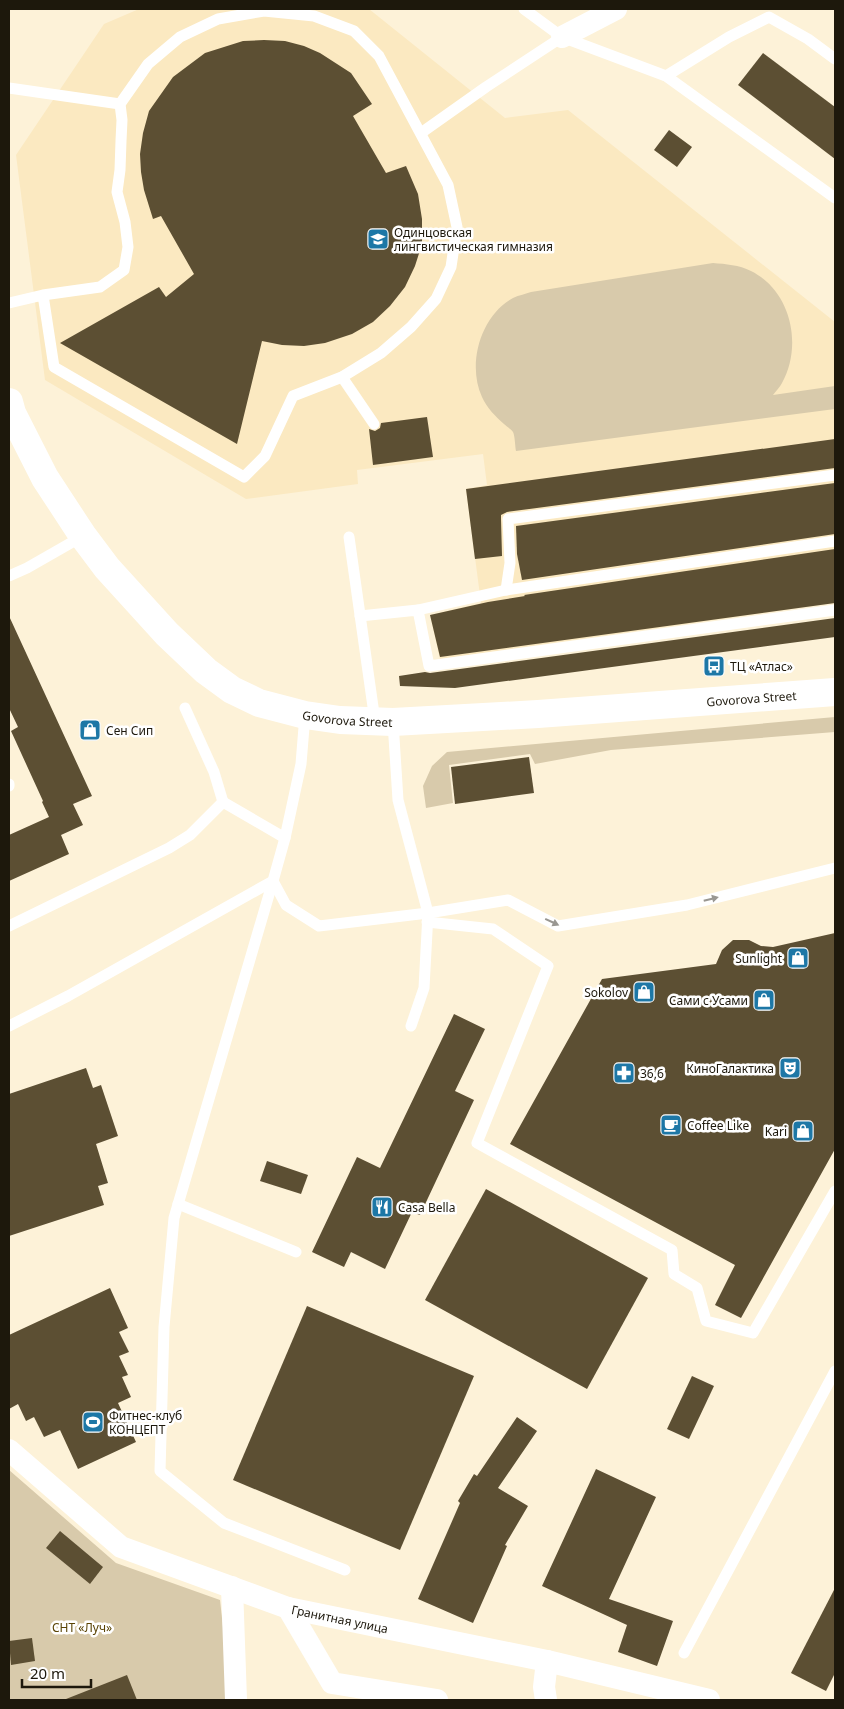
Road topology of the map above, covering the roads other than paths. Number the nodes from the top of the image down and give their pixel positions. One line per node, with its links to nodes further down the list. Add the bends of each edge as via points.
1 (524, 9): 3 (lane)
2 (616, 9): 3 (street)
3 (562, 36): 5 (lane); 8 (lane)
4 (835, 59): 5 (lane, via 769,17 729,37)
5 (666, 76): 9 (lane)
6 (9, 88): 7 (lane)
7 (120, 104): 8 (lane, via 148,64 180,37 218,19 264,11 314,16 354,31 380,56); 10 (lane, via 122,120 117,192 128,247 124,270 100,287)
8 (421, 133): 12 (lane, via 448,185 457,227 451,267 436,299 411,328)
9 (835, 198)
10 (43, 295): 11 (lane); 12 (lane, via 54,367 244,478 265,456 293,396)
11 (9, 303)
12 (342, 377): 14 (lane)
13 (9, 402): 16 (main road, Govorova Street, via 45,478)
14 (374, 424)
15 (835, 475): 20 (lane, via 508,519 510,563)
16 (83, 536): 19 (lane); 26 (main road, Govorova Street, via 107,568 206,671 246,698)
17 (349, 537): 23 (lane)
18 (835, 541): 20 (lane)
19 (9, 576)
20 (506, 590): 21 (lane)
21 (418, 610): 22 (lane, via 429,666); 23 (lane)
22 (835, 610)
23 (360, 616): 27 (lane)
24 (835, 692): 27 (main road, Govorova Street)
25 (185, 708): 28 (lane, via 214,772)
26 (305, 715): 27 (main road, Govorova Street); 29 (lane, via 301,764)
27 (384, 722): 32 (lane, via 398,800)
28 (223, 802): 29 (lane); 33 (lane, via 190,835 169,848)
29 (285, 838): 31 (lane)
30 (835, 868): 32 (lane, one-way to 30, via 508,900 558,926 687,904)
31 (272, 881): 32 (lane, via 286,905 319,926); 34 (lane); 37 (lane)
32 (427, 918): 35 (lane, via 424,988); 36 (lane, via 493,929 548,966 477,1143 672,1250 674,1274 697,1288 706,1321 753,1333)
33 (9, 926)
34 (9, 1026)
35 (411, 1026)
36 (835, 1191)
37 (178, 1204): 38 (lane); 41 (lane, via 164,1327 160,1471 224,1523)
38 (296, 1252)
39 (835, 1371): 44 (lane)
40 (9, 1450): 42 (street, Гранитная улица, via 121,1547)
41 (346, 1570)
42 (232, 1587): 43 (street, Гранитная улица); 47 (street)
43 (288, 1608): 45 (street, Гранитная улица); 46 (street)
44 (684, 1653)
45 (547, 1661): 49 (street); 50 (street, Гранитная улица)
46 (332, 1692): 48 (street)
47 (236, 1700)
48 (437, 1700)
49 (546, 1700)
50 (709, 1700)

